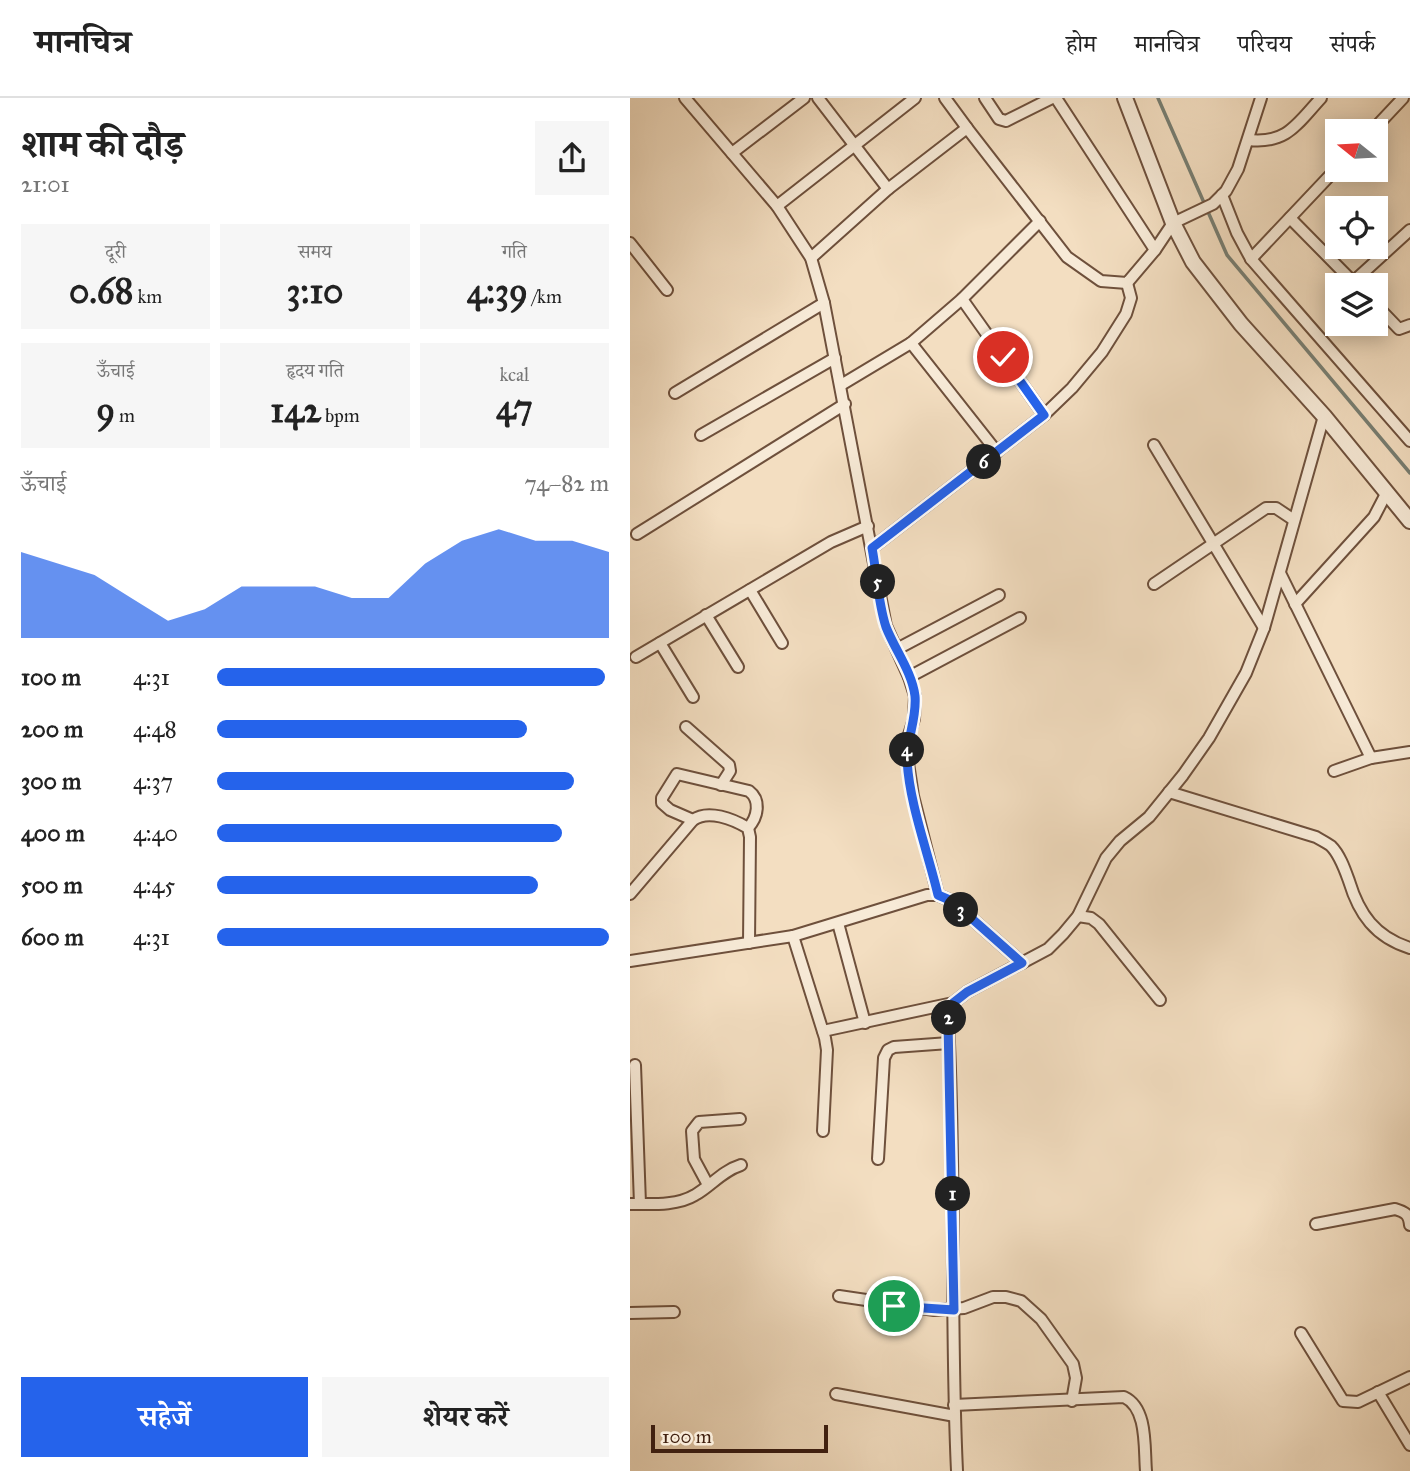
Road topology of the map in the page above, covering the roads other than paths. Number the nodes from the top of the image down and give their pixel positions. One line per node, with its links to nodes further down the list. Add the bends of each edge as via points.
1 (702, 98): 12 (street)
2 (804, 98): 17 (street)
3 (817, 98): 16 (street)
4 (915, 98): 16 (street)
5 (945, 98): 14 (street)
6 (985, 98): 7 (street, via 999,119 1006,121)
7 (1054, 98): 27 (street)
8 (1125, 98): 24 (street)
9 (1261, 98): 15 (street)
10 (1318, 99): 15 (street, via 1279,139)
11 (1406, 99): 13 (street)
12 (688, 102): 17 (street)
13 (1385, 119)
14 (967, 128): 19 (street); 23 (street)
15 (1249, 140): 20 (street)
16 (853, 145): 19 (street); 21 (street)
17 (732, 153): 21 (street)
18 (1325, 181): 22 (street)
19 (888, 189): 28 (street)
20 (1222, 195): 24 (street, via 1213,204); 29 (street)
21 (777, 206): 28 (street)
22 (1290, 218): 29 (street); 30 (street)
23 (1040, 221): 32 (street, via 1067,257 1101,281); 34 (street)
24 (1175, 221): 27 (street); 44 (street, via 1194,262 1241,324)
25 (1410, 230): 31 (street)
26 (630, 243): 33 (street)
27 (1155, 250): 32 (street)
28 (811, 258): 35 (street)
29 (1251, 259): 46 (street)
30 (1343, 273)
31 (1365, 273)
32 (1127, 283): 43 (street, via 1131,298 1112,338)
33 (667, 290)
34 (962, 299): 38 (street); 43 (street)
35 (824, 303): 39 (street); 41 (street)
36 (1388, 318): 37 (street, via 1399,329)
37 (1410, 325)
38 (911, 343): 40 (street); 48 (street)
39 (835, 358): 40 (street); 45 (street)
40 (841, 385): 42 (street)
41 (675, 393)
42 (845, 404): 52 (street); 53 (street)
43 (1044, 415): 48 (street)
44 (1324, 416): 49 (street); 50 (street)
45 (701, 435)
46 (1410, 441)
47 (1154, 445): 54 (street)
48 (997, 452): 55 (street)
49 (1387, 492): 51 (street); 60 (street, via 1374,517)
50 (1294, 520): 54 (street, via 1276,508 1266,508); 56 (street)
51 (1410, 521)
52 (868, 526): 55 (street); 58 (street, via 831,542)
53 (637, 534)
54 (1213, 544): 57 (street); 63 (street)
55 (872, 548): 66 (street, via 886,626)
56 (1280, 573): 60 (street); 63 (street)
57 (1154, 584)
58 (750, 590): 61 (street); 65 (street)
59 (999, 595): 66 (street)
60 (1295, 604): 73 (street)
61 (706, 615): 64 (street); 68 (street)
62 (1020, 618): 69 (street)
63 (1264, 628): 76 (street, via 1246,673 1209,738)
64 (660, 643): 67 (street); 70 (street)
65 (782, 643)
66 (897, 649): 69 (street)
67 (636, 657)
68 (738, 667)
69 (909, 677): 80 (street, via 915,696 908,763)
70 (693, 697)
71 (686, 727): 75 (street, via 729,765)
72 (1410, 752): 73 (street)
73 (1371, 758): 74 (street)
74 (1335, 771)
75 (721, 785): 77 (street, via 682,774 673,778 662,803); 78 (street, via 755,795 755,817)
76 (1169, 792): 81 (street, via 1106,858); 85 (street, via 1317,837 1331,846 1370,925)
77 (693, 820): 78 (street, via 706,814); 79 (street)
78 (748, 828): 84 (street)
79 (630, 894)
80 (938, 895): 82 (street); 87 (street, via 952,901)
81 (1077, 915): 87 (street, via 1048,949); 88 (street, via 1099,923)
82 (838, 923): 83 (street); 90 (street)
83 (789, 937): 84 (street); 91 (street)
84 (749, 943): 86 (street)
85 (1410, 948)
86 (630, 961)
87 (1022, 963): 89 (street)
88 (1160, 1000)
89 (953, 1003): 90 (street); 92 (street)
90 (865, 1023): 91 (street)
91 (823, 1031): 95 (street, via 827,1050)
92 (949, 1043): 96 (street, via 888,1050); 103 (street)
93 (635, 1065): 99 (street)
94 (740, 1119): 98 (street, via 699,1122 692,1131 694,1159)
95 (824, 1131)
96 (878, 1158)
97 (741, 1165): 98 (street)
98 (708, 1185): 99 (street, via 686,1200)
99 (635, 1204)
100 (1316, 1224): 101 (street, via 1395,1209 1404,1212)
101 (1410, 1225)
102 (839, 1296): 103 (street)
103 (954, 1310): 110 (street, via 993,1297 1027,1305 1073,1364); 111 (street)
104 (674, 1312): 105 (street)
105 (630, 1313)
106 (1301, 1333): 108 (street, via 1343,1401 1357,1402)
107 (1410, 1377): 108 (street)
108 (1378, 1392): 112 (street)
109 (836, 1394): 111 (street)
110 (1072, 1401): 111 (street); 114 (street, via 1132,1400 1142,1426)
111 (955, 1410): 113 (street)
112 (1410, 1445)
113 (957, 1471)
114 (1146, 1471)

